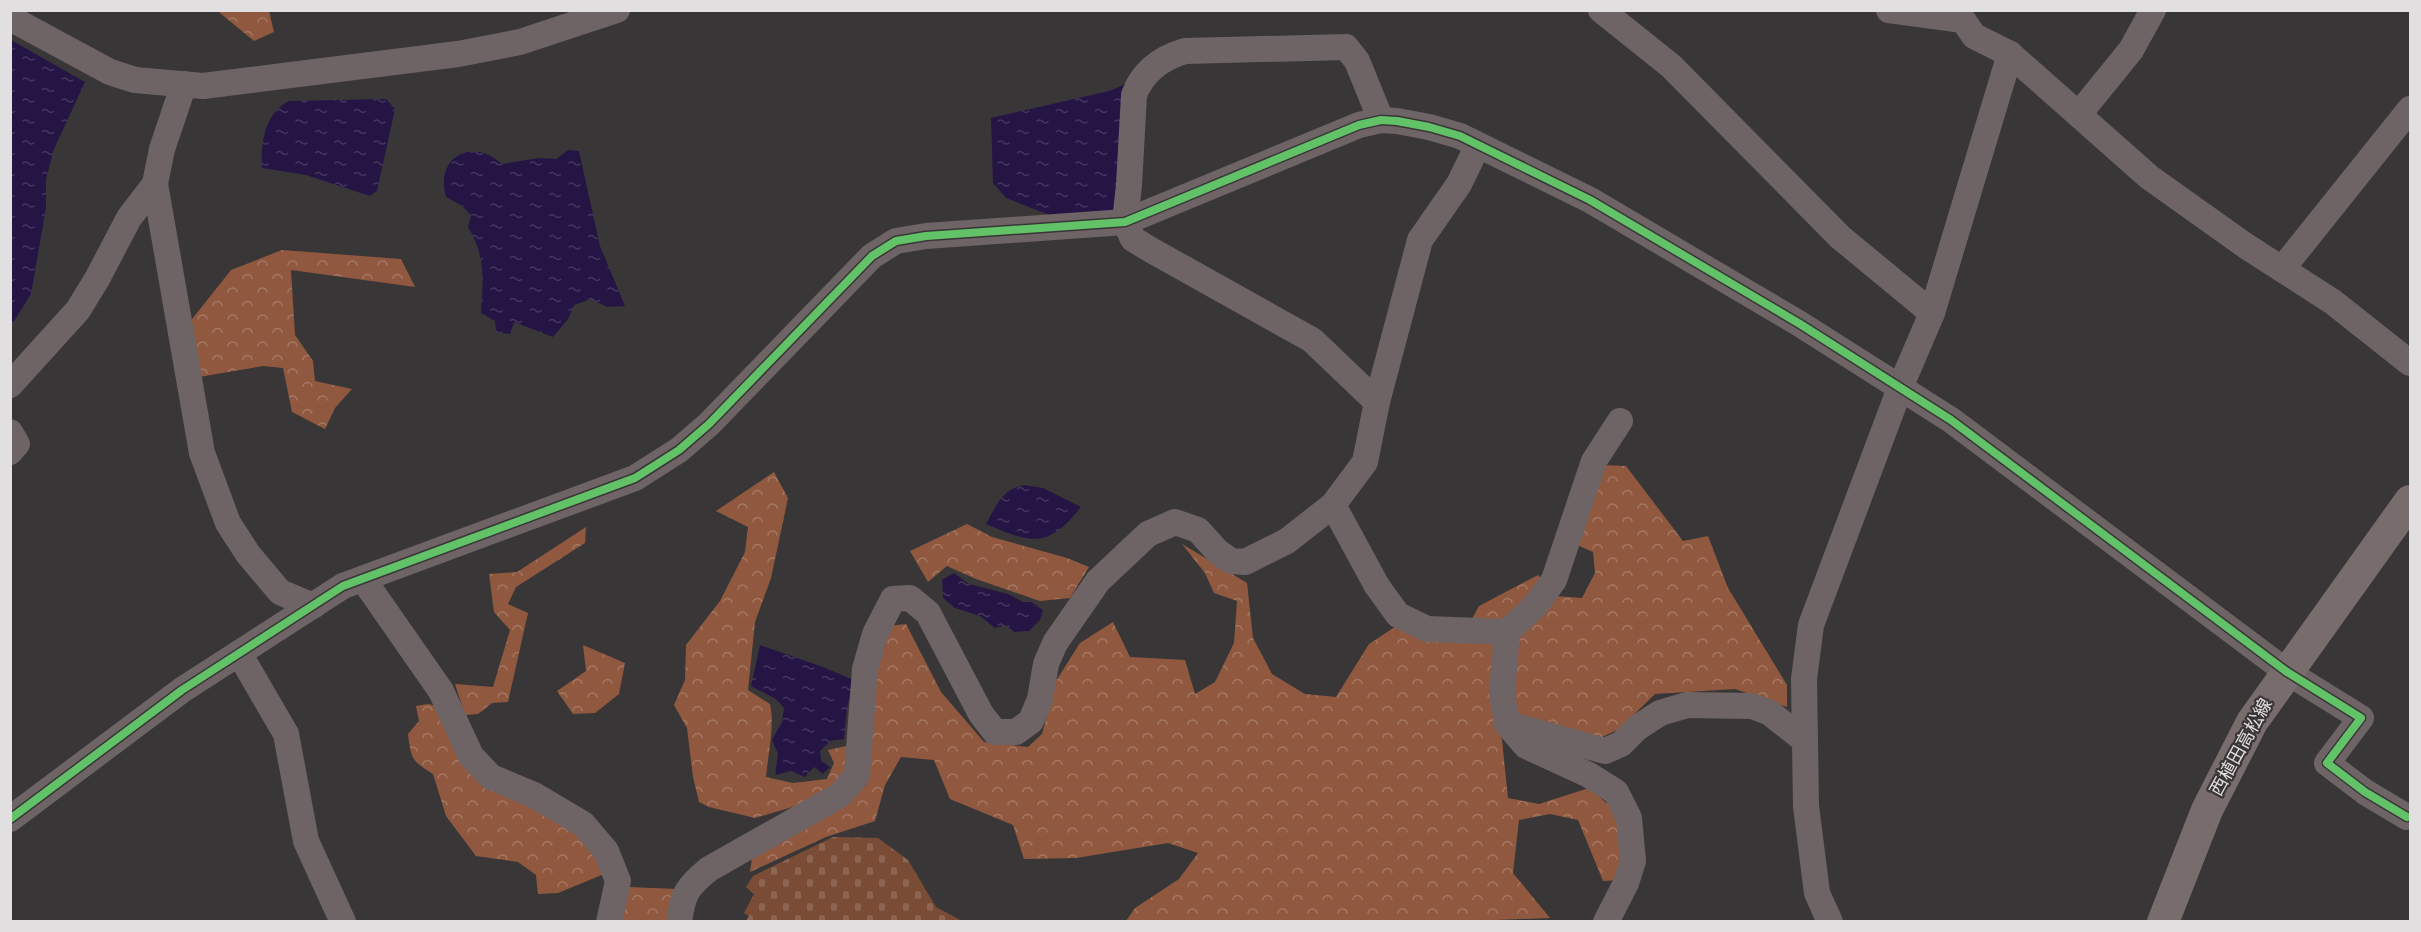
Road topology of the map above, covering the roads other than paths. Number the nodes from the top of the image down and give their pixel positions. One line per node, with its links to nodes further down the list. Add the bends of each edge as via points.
1 (617, 10): 8 (street, via 520,42 458,54 203,86)
2 (1601, 10): 16 (street, via 1671,66 1840,237)
3 (1889, 10): 5 (street)
4 (2153, 10): 10 (street, via 2130,50)
5 (1961, 14): 7 (street, via 1974,36)
6 (10, 18): 8 (street, via 110,72 135,80)
7 (2010, 54): 10 (street); 16 (street)
8 (184, 84): 13 (street, via 162,149)
9 (2410, 109): 15 (street)
10 (2079, 114): 15 (street, via 2149,177)
11 (1381, 120): 12 (street, via 1429,127); 14 (street, via 1359,125); 14 (street, via 1358,61 1346,47 1185,51 1165,57 1138,83 1134,94)
12 (1478, 145): 19 (street, via 1590,200); 20 (street, via 1459,184 1420,240)
13 (155, 184): 18 (street, via 129,218 78,310); 27 (street, via 202,453 228,523 280,592)
14 (1125, 222): 20 (street, via 1133,239 1312,339); 26 (street, via 896,241 872,256 679,450 634,478)
15 (2282, 269): 17 (street, via 2333,302)
16 (1932, 313): 19 (street)
17 (2410, 363)
18 (10, 385)
19 (1900, 388): 30 (street, via 1951,420); 32 (street, via 1811,625 1804,679)
20 (1377, 402): 25 (street, via 1365,462)
21 (1620, 422): 28 (street, via 1594,461 1554,580 1535,606)
22 (10, 432): 23 (street, via 16,444)
23 (10, 452)
24 (2410, 501): 30 (main road, 西植田高松線)
25 (1333, 505): 28 (street, via 1377,586 1398,615 1427,629); 37 (street, via 1287,541 1245,562 1230,561 1198,530 1175,522 1148,534 1098,581 1055,643 1031,721 1016,732 995,732 981,714 928,613 910,598 893,599 875,634 866,669 857,775 840,795 709,869 690,884)
26 (363, 579): 27 (street); 36 (street, via 441,691 471,756 491,777 534,795 583,824 606,851 618,881)
27 (313, 606): 29 (street)
28 (1507, 632): 31 (street, via 1502,693)
29 (239, 653): 34 (street, via 182,690); 35 (street, via 286,734 306,841)
30 (2287, 672): 33 (street, via 2361,718 2327,763); 40 (main road, 西植田高松線, via 2231,759)
31 (1507, 724): 32 (street, via 1605,751 1621,744 1660,714 1687,705 1752,706 1770,713); 38 (street, via 1527,746 1616,792 1629,818 1633,861)
32 (1803, 739): 39 (street, via 1806,806 1817,893)
33 (2407, 817)
34 (10, 819)
35 (343, 921)
36 (609, 921)
37 (679, 921)
38 (1606, 921)
39 (1830, 921)
40 (2163, 921)

